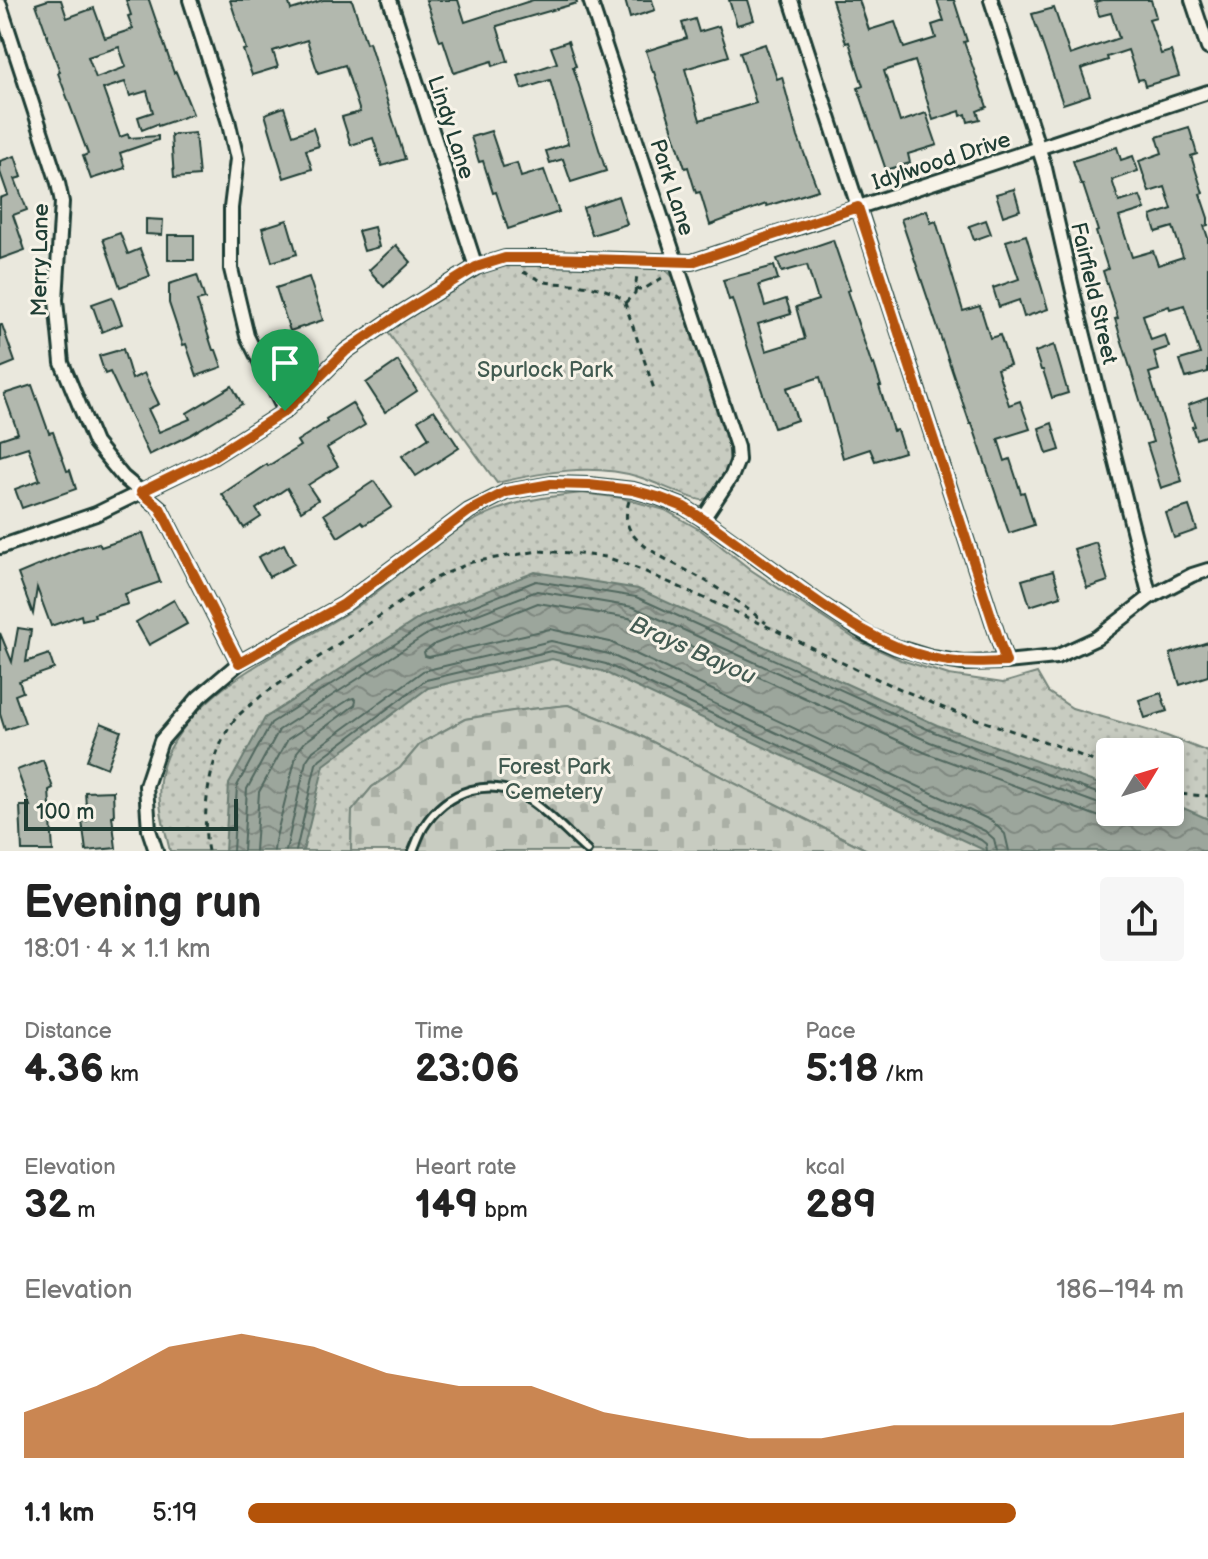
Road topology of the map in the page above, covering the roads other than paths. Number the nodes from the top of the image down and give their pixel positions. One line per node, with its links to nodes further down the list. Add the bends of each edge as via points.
1 (190, 0): 14 (street, via 237,159 231,269 247,336)
2 (390, 0): 12 (street, Lindy Lane)
3 (590, 0): 13 (street, Park Lane)
4 (791, 0): 11 (street)
5 (991, 0): 10 (street, Fairfield Street)
6 (1192, 0): 8 (street)
7 (0, 5): 15 (street, Merry Lane, via 60,192 56,300 62,363 95,443)
8 (1208, 48)
9 (1208, 92): 10 (street, Idylwood Drive)
10 (1039, 149): 11 (street, Idylwood Drive); 19 (street, Fairfield Street)
11 (858, 207): 13 (street, Idylwood Drive); 20 (street)
12 (476, 267): 13 (street, Idylwood Drive, via 505,258 549,258); 14 (street, Idylwood Drive, via 346,351)
13 (672, 268): 16 (street, Park Lane, via 737,447 732,475)
14 (285, 411): 15 (street, Idylwood Drive, via 211,458)
15 (141, 492): 17 (street, Idylwood Drive, via 96,514); 21 (street, Merry Lane, via 160,508)
16 (703, 519): 20 (street, via 868,635 932,658); 21 (street, via 633,490 551,484 506,492 469,511 344,604)
17 (0, 547)
18 (1208, 570): 19 (street)
19 (1150, 597): 20 (street, via 1097,638 1056,657)
20 (1006, 662)
21 (239, 663): 22 (street, via 199,697 161,741 146,786)
22 (156, 851)
23 (413, 851): 24 (lane, via 436,811 471,789 492,786 530,800)
24 (587, 851)

